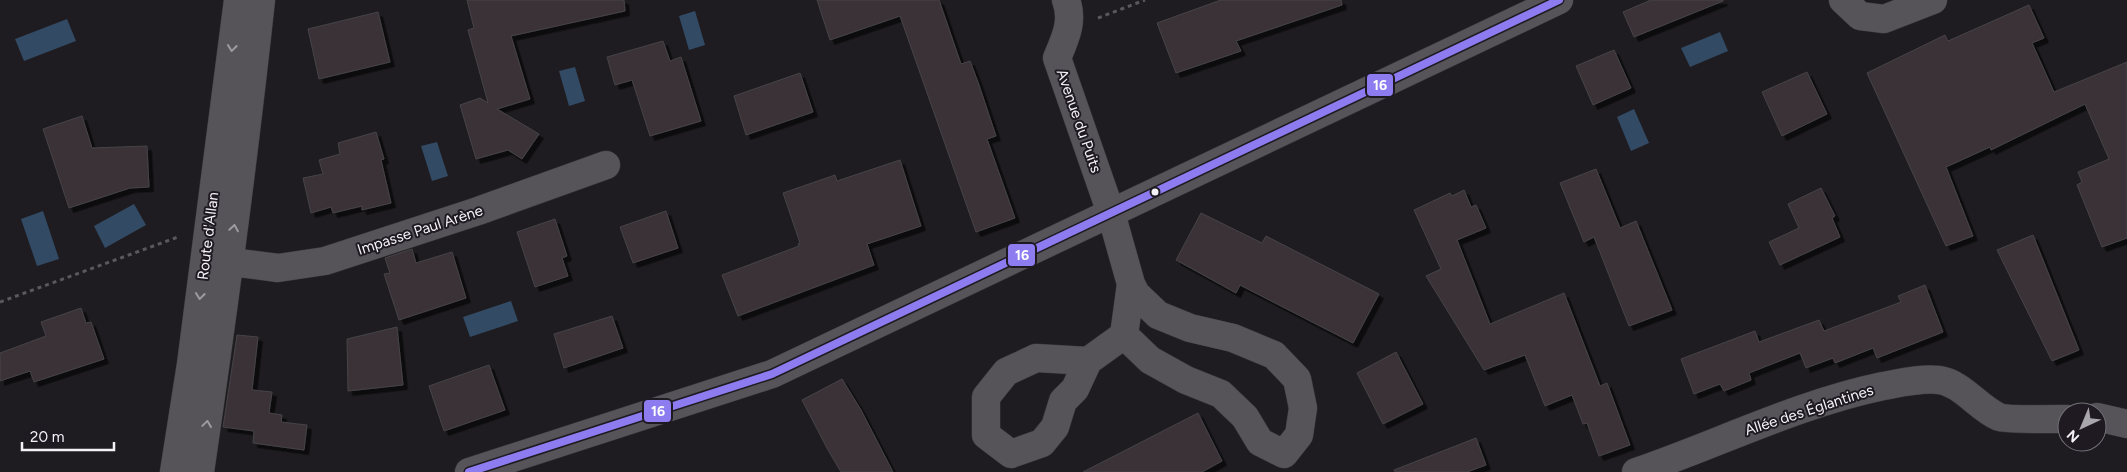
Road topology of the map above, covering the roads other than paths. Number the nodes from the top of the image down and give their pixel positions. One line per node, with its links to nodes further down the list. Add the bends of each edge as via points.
1 (238, 0): 9 (street, Route d'Allan, one-way to 9)
2 (261, 0): 9 (street, Route d'Allan, one-way to 2, via 241,184)
3 (1066, 0): 8 (street, Avenue du Puits, via 1069,28 1057,58)
4 (1560, 0): 8 (street)
5 (1843, 0): 6 (street, via 1860,16 1884,19)
6 (1933, 0)
7 (606, 165): 9 (street, Impasse Paul Arène, via 324,262 278,268)
8 (1111, 213): 10 (street, Avenue du Puits); 19 (street, via 772,374)
9 (216, 261): 17 (street, Route d'Allan, one-way to 17); 18 (street, Route d'Allan, one-way to 9)
10 (1131, 284): 11 (street); 16 (street, via 1136,294 1158,315 1190,328 1233,338 1274,355 1298,379 1303,408 1299,435)
11 (1124, 335): 12 (street); 16 (street, via 1150,360 1221,394 1245,417 1260,442)
12 (1088, 360)
13 (2057, 419): 20 (street, Allée des Églantines, via 2000,418 1953,383 1938,380 1903,382 1799,410)
14 (2107, 419): 15 (street)
15 (2127, 424)
16 (1289, 463)
17 (174, 472)
18 (200, 472)
19 (469, 472)
20 (1636, 472)

